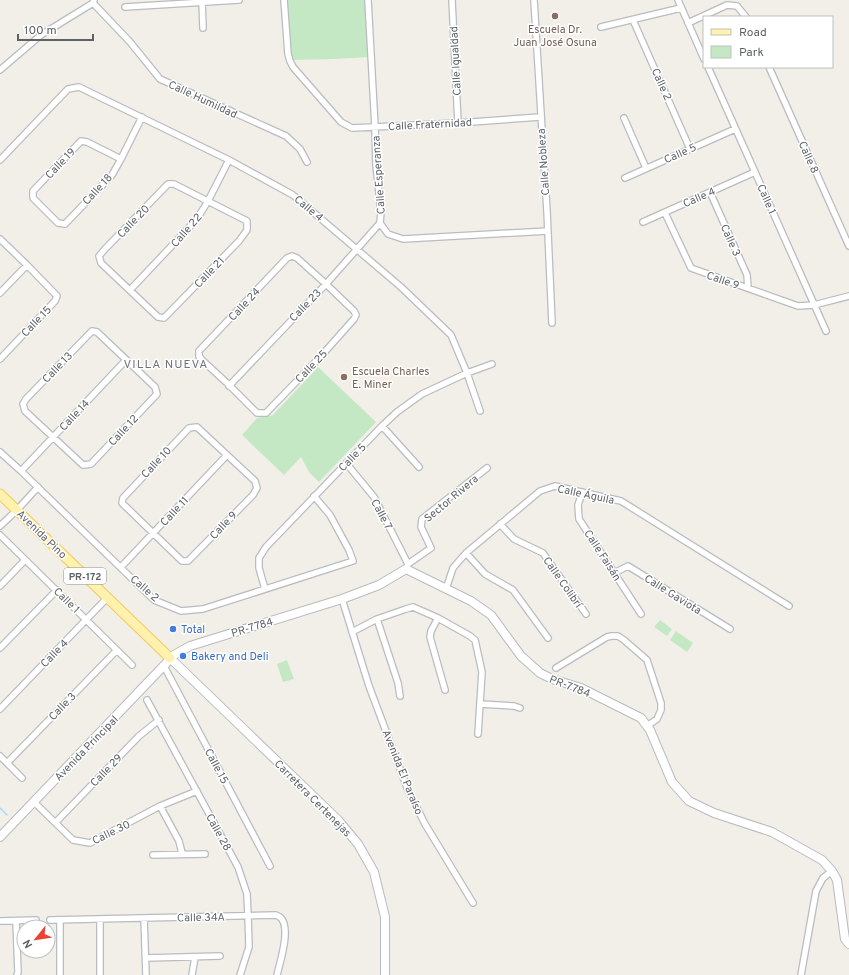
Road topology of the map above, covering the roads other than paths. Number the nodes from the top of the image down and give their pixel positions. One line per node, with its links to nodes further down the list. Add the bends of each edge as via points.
1 (239, 0): 7 (street)
2 (284, 0): 26 (street, Calle Fraternidad, via 288,54 293,67 341,122 352,128)
3 (368, 0): 26 (street, Calle Esperanza)
4 (452, 0): 25 (street, Calle Igualdad)
5 (534, 0): 23 (street, Calle Nobleza)
6 (678, 0): 10 (street)
7 (202, 1): 9 (street); 16 (street)
8 (94, 2): 21 (street, via 41,35); 32 (street, Calle Humildad, via 160,79 286,136 300,149)
9 (125, 7)
10 (681, 8): 14 (street); 15 (street)
11 (703, 16): 13 (street, via 727,5 737,6)
12 (703, 16): 15 (street)
13 (745, 16)
14 (633, 20): 17 (street); 28 (street, Calle 2)
15 (688, 23): 18 (street)
16 (203, 28)
17 (600, 28)
18 (703, 57)
19 (708, 68): 27 (street, Calle 1)
20 (769, 68): 44 (street, Calle 8)
21 (0, 70)
22 (142, 117): 29 (street, Calle 18); 30 (street, Calle 4, via 79,87 68,89); 31 (street, Calle 4)
23 (540, 117): 25 (street, Calle Fraternidad); 42 (street, Calle Nobleza)
24 (624, 118): 33 (street)
25 (458, 123): 26 (street, Calle Fraternidad)
26 (375, 127): 41 (street, Calle Esperanza, via 376,165 382,212)
27 (735, 129): 28 (street, Calle 5); 34 (street, Calle 1)
28 (690, 149): 33 (street, Calle 5)
29 (121, 158): 37 (street, Calle 19, via 81,141 33,191 33,198); 37 (street, Calle 18, via 112,175 65,224 58,223)
30 (0, 160)
31 (229, 160): 38 (street, Calle 22); 45 (street, Calle 4, via 293,195)
32 (307, 162)
33 (646, 168): 35 (street, Calle 5)
34 (755, 172): 36 (street, Calle 4); 52 (street, Calle 1)
35 (625, 178)
36 (710, 192): 39 (street, Calle 4); 48 (street, Calle 3, via 747,275)
37 (36, 201)
38 (208, 201): 49 (street, Calle 22, via 197,219); 49 (street, Calle 20, via 174,184 168,184 105,249 99,256 101,263); 49 (street, Calle 21, via 247,221 248,230 239,241 164,318 158,317)
39 (666, 213): 40 (street, Calle 4); 48 (street, Calle 9, via 691,268)
40 (643, 222)
41 (380, 223): 42 (street, Calle Esperanza, via 388,234 403,239); 45 (street, Calle 23)
42 (548, 231): 53 (street, Calle Nobleza)
43 (0, 240): 46 (street)
44 (849, 246)
45 (357, 248): 47 (street, Calle 23); 58 (street, Calle 4, via 451,335)
46 (27, 265): 50 (street); 55 (street, Calle 15, via 57,296)
47 (326, 284): 59 (street, Calle 23); 59 (street, Calle 25, via 356,315 322,355 266,413 257,413); 59 (street, Calle 24, via 297,258 287,258 199,351 202,360)
48 (748, 288): 52 (street, Calle 9, via 798,306)
49 (130, 290)
50 (0, 293)
51 (849, 296): 52 (street, Calle 9)
52 (814, 305): 54 (street, Calle 1)
53 (552, 323)
54 (826, 331)
55 (0, 359)
56 (126, 360): 62 (street, Calle 14); 62 (street, Calle 13, via 97,332 92,331 26,399 23,404 25,411); 62 (street, Calle 12, via 155,387 156,394 97,458 91,464 82,465)
57 (492, 364): 58 (street, Calle 5)
58 (467, 373): 60 (street, Calle 4); 61 (street, Calle 5, via 422,394)
59 (229, 386)
60 (480, 411)
61 (382, 426): 65 (street, Calle 5); 66 (street)
62 (53, 437): 68 (street, Calle 14)
63 (0, 452): 68 (street, Calle 2)
64 (227, 455): 76 (street, Calle 11); 76 (street, Calle 10, via 197,427 189,428 123,498 122,503); 76 (street, Calle 9, via 255,481 257,488 252,495 188,561 182,561)
65 (346, 463): 72 (street, Calle 5); 80 (street, Calle 7, via 374,497)
66 (420, 467)
67 (487, 468): 80 (street, Sector Rivera, via 422,519 421,527 430,548)
68 (22, 471): 69 (street, Calle 2)
69 (38, 487): 73 (street); 81 (street, Calle 2)
70 (582, 492): 74 (street, Calle Águila, via 555,486 540,491); 82 (street, Calle Faisán, via 578,505 579,519); 89 (street, Calle Águila, via 621,501)
71 (0, 494): 73 (main road, Avenida Pino / PR-172)
72 (314, 496): 84 (street, Calle 5, via 266,547 259,558); 84 (street, Calle 2, via 330,515 353,561)
73 (17, 510): 75 (street); 87 (main road, Avenida Pino / PR-172)
74 (500, 524): 78 (street, Calle Águila); 90 (street, Calle Colibrí, via 514,539 543,553)
75 (0, 526)
76 (152, 533): 81 (street, Calle 11)
77 (0, 535): 79 (street, Calle 1)
78 (466, 553): 85 (street, Calle Águila, via 452,568); 97 (street, via 484,574 513,590)
79 (25, 560): 83 (street); 86 (street, Calle 1)
80 (407, 566): 85 (street, PR-7784 / PR-7784); 88 (street, PR-7784 / PR-7784, via 379,585)
81 (120, 567): 84 (street, Calle 2, via 154,600 181,611 203,609)
82 (614, 572): 91 (street, Calle Faisán); 95 (street, Calle Gaviota, via 628,566)
83 (0, 586)
84 (265, 589)
85 (446, 589): 111 (street, PR-7784 / PR-7784, via 491,614 522,656 540,673 552,680 581,688 641,718)
86 (56, 590): 93 (street, Calle 1); 98 (street)
87 (108, 597): 93 (street, Calle 4); 100 (main road, Avenida Pino / PR-172)
88 (342, 599): 96 (street, Avenida El Paraíso); 100 (street, PR-7784 / PR-7784, via 190,646)
89 (789, 606)
90 (586, 614)
91 (641, 614)
92 (438, 618): 94 (street, via 413,607); 104 (street, via 430,637); 107 (street, via 475,640 482,672)
93 (86, 619): 99 (street, Calle 1); 109 (street, Calle 4)
94 (377, 619): 96 (street); 105 (street)
95 (730, 629)
96 (352, 632): 126 (street, Avenida El Paraíso, via 369,686 408,790 425,824)
97 (548, 638)
98 (0, 648)
99 (117, 650): 101 (street, Calle 1); 114 (street, Calle 3)
100 (170, 658): 102 (street, Avenida Principal / PR-7784); 146 (street, Carretera Certenejas / PR-172, via 338,820 358,844 374,872 385,917)
101 (132, 665)
102 (164, 666): 117 (street, Avenida Principal / PR-7784); 124 (street, Calle 15)
103 (556, 668): 111 (street, via 607,637 618,636 647,660 660,698 659,715)
104 (445, 690)
105 (400, 696)
106 (147, 700): 110 (street, Calle 28)
107 (480, 704): 108 (street); 112 (street)
108 (520, 708)
109 (0, 709)
110 (159, 720): 116 (street, Calle 28); 119 (street, Calle 29, via 139,736)
111 (647, 726): 125 (street, PR-7784 / PR-7784, via 672,782 689,801 714,813 772,832 822,860)
112 (478, 734)
113 (0, 756): 114 (street)
114 (7, 763): 115 (street)
115 (22, 778)
116 (197, 791): 118 (street, Calle 30); 127 (street, Calle 28, via 238,867 247,894)
117 (34, 802): 119 (street, Calle 30); 120 (street, Avenida Principal / PR-7784)
118 (160, 806): 119 (street, Calle 30, via 90,843 73,840); 121 (street, via 179,841)
119 (56, 822)
120 (0, 837)
121 (182, 854): 122 (street); 123 (street)
122 (205, 854)
123 (153, 855)
124 (270, 866)
125 (832, 871): 134 (street, PR-7784 / PR-7784, via 837,880 845,939); 147 (street, via 823,878 816,891)
126 (473, 903)
127 (248, 916): 128 (street, Calle 34A); 144 (street, Calle 28, via 249,947); 145 (street, Calle 34A, via 276,915 282,918 286,928 285,944)
128 (144, 918): 131 (street, Calle 34A); 137 (street)
129 (56, 920): 130 (street, Calle 34A)
130 (60, 920): 131 (street, Calle 34A); 140 (street)
131 (100, 920): 141 (street)
132 (16, 921): 133 (street)
133 (0, 922)
134 (849, 944)
135 (220, 956): 136 (street)
136 (195, 957): 137 (street); 143 (street)
137 (146, 958): 142 (street)
138 (17, 959): 139 (street)
139 (17, 975)
140 (60, 975)
141 (100, 975)
142 (146, 975)
143 (192, 975)
144 (240, 975)
145 (277, 975)
146 (385, 975)
147 (800, 975)

